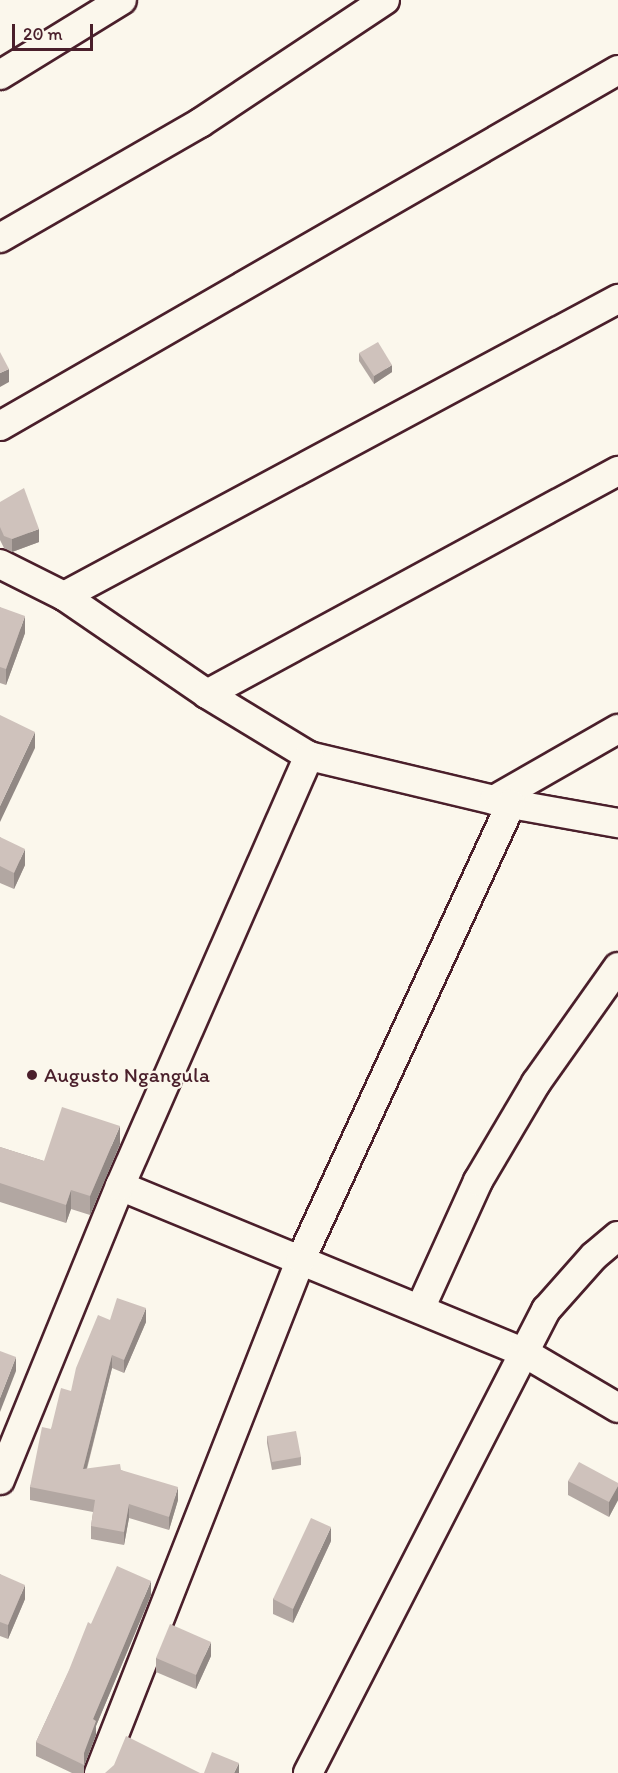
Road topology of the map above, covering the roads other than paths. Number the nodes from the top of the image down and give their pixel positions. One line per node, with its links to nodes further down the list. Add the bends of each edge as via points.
1 (122, 0): 4 (street)
2 (385, 0): 5 (street, via 200,123)
3 (618, 70): 7 (street)
4 (0, 75)
5 (0, 238)
6 (618, 299): 10 (street)
7 (0, 426)
8 (618, 471): 11 (street)
9 (0, 564): 10 (street)
10 (64, 596): 11 (street)
11 (207, 694): 13 (street)
12 (618, 729): 14 (street)
13 (309, 756): 14 (street); 17 (street)
14 (502, 802): 15 (street); 19 (street)
15 (618, 823)
16 (618, 967): 20 (street, via 536,1083 478,1181)
17 (120, 1186): 19 (street); 23 (street)
18 (618, 1236): 21 (street, via 594,1256 546,1310)
19 (301, 1259): 20 (street); 24 (street)
20 (420, 1309): 21 (street)
21 (523, 1352): 22 (street); 25 (street)
22 (618, 1408)
23 (0, 1480)
24 (99, 1773)
25 (308, 1773)

